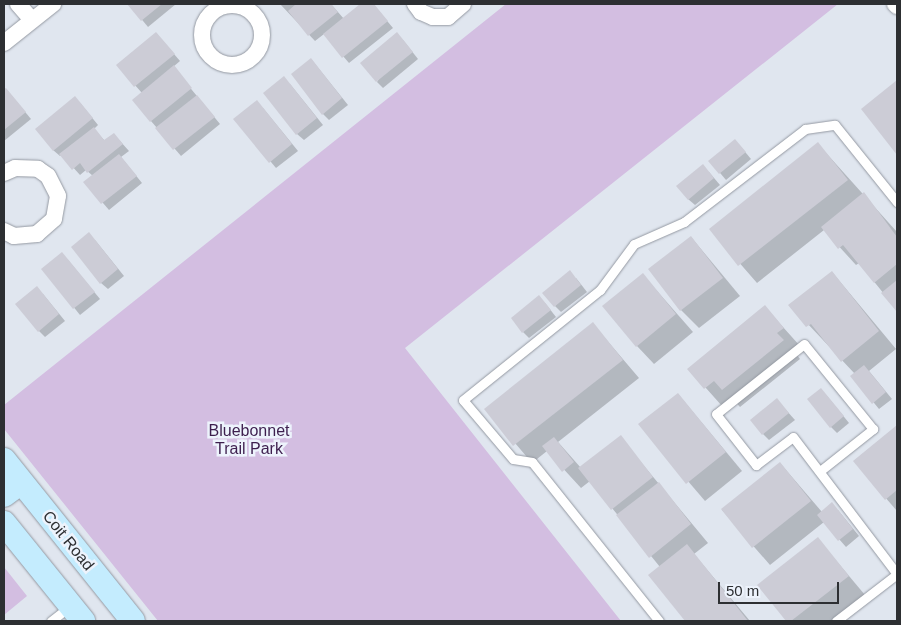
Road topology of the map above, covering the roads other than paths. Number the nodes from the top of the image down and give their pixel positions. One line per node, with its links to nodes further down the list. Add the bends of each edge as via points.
1 (18, 4): 5 (street)
2 (53, 4): 5 (street)
3 (415, 4): 4 (street, via 420,12 434,18 448,17)
4 (464, 4)
5 (32, 20): 6 (street)
6 (4, 43)
7 (4, 173): 9 (street, via 15,168 38,170 54,185 58,208 54,219 37,234 14,236)
8 (897, 202): 18 (lane, via 835,125 805,129 684,222 634,244 600,290 463,400 513,459 532,462)
9 (4, 231)
10 (4, 460): 12 (main road, Coit Road)
11 (820, 471): 11 (lane, via 793,437 756,465 716,414 804,344 873,429); 14 (lane)
12 (12, 489): 17 (main road, Coit Road)
13 (4, 523): 15 (main road)
14 (897, 574): 19 (lane)
15 (76, 614): 16 (lane)
16 (51, 621)
17 (133, 621)
18 (658, 621)
19 (836, 621)

